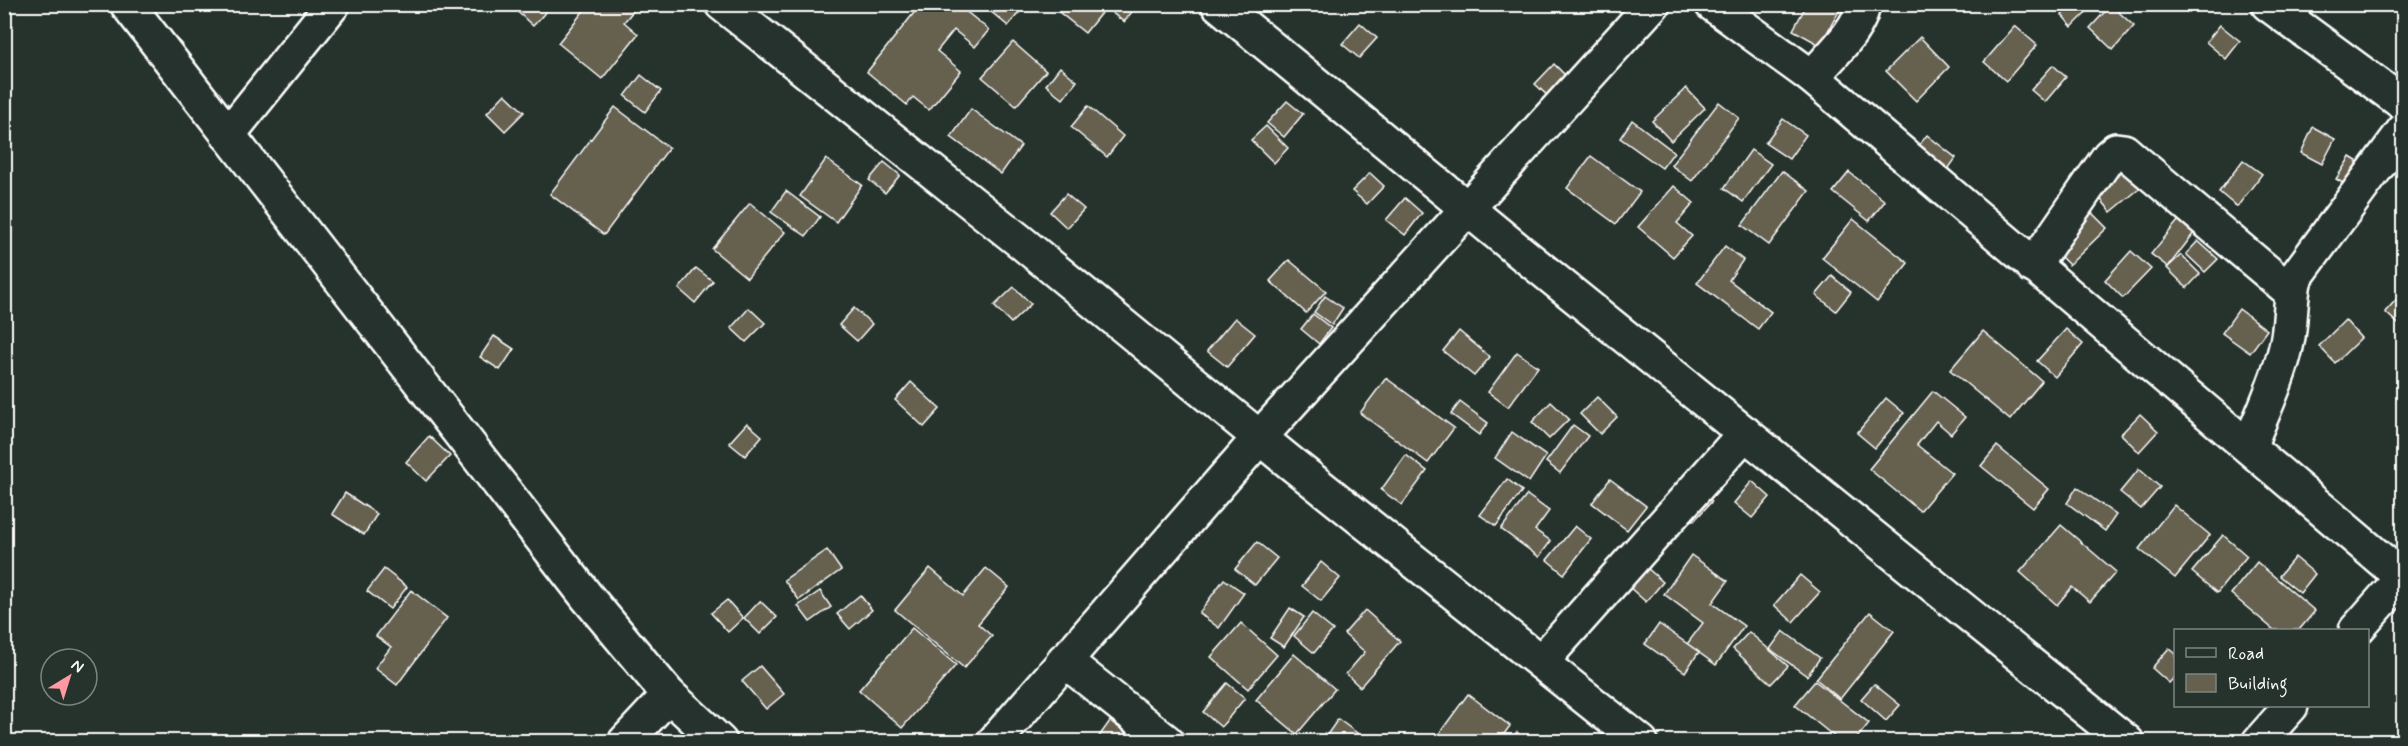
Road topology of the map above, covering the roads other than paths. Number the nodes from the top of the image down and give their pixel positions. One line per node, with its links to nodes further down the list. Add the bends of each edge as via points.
1 (127, 4): 12 (street)
2 (333, 4): 12 (street)
3 (722, 4): 17 (street)
4 (1218, 4): 13 (street)
5 (1653, 4): 13 (street)
6 (1712, 4): 9 (street)
7 (1863, 4): 9 (street, via 1856,25)
8 (2268, 4): 10 (street)
9 (1812, 77): 14 (street)
10 (2403, 104)
11 (2403, 130): 15 (street, via 2302,267)
12 (228, 135): 23 (street, via 572,578)
13 (1466, 208): 16 (street); 17 (street)
14 (2033, 266): 15 (street, via 2116,150 2124,151); 18 (street)
15 (2291, 292): 18 (street, via 2286,349)
16 (1745, 433): 22 (street); 30 (street)
17 (1260, 437): 21 (street); 22 (street)
18 (2249, 447): 19 (street)
19 (2403, 579): 20 (street)
20 (2357, 629)
21 (1064, 660): 27 (street); 28 (street)
22 (1541, 662): 29 (street)
23 (669, 695): 25 (street); 26 (street)
24 (2289, 707): 31 (street)
25 (626, 741)
26 (720, 741)
27 (994, 741)
28 (1167, 741)
29 (1641, 741)
30 (2127, 741)
31 (2259, 741)

